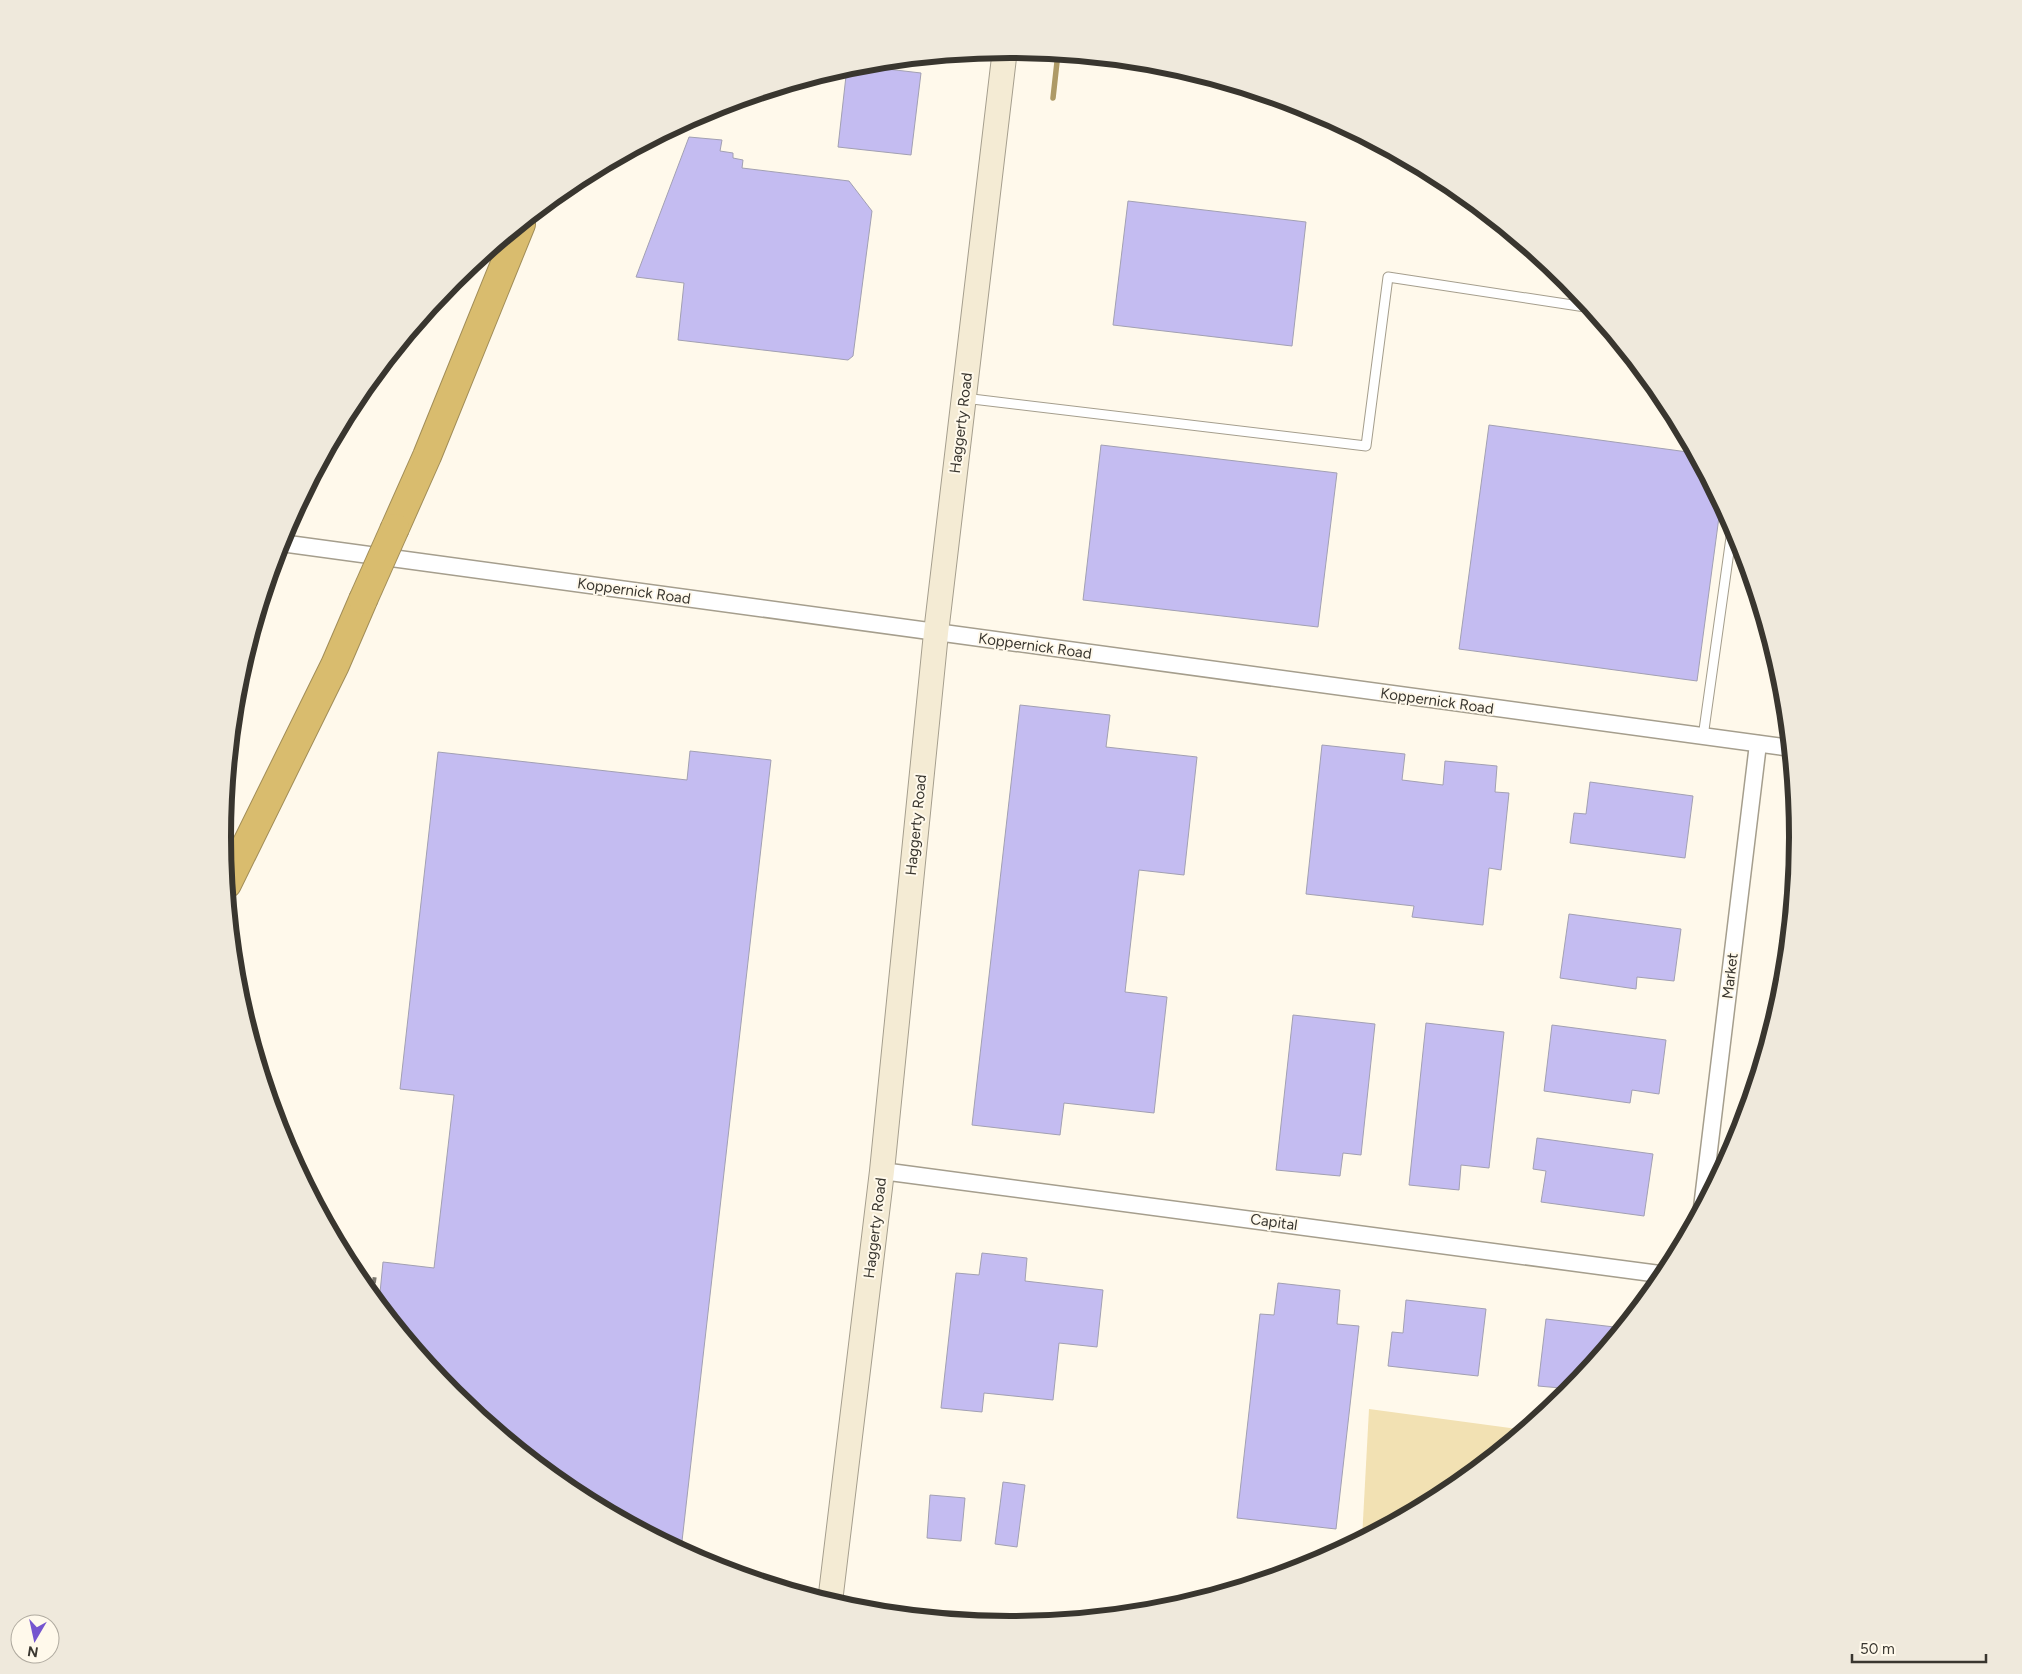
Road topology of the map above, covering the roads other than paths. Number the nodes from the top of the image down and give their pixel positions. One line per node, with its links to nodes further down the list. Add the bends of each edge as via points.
1 (1004, 58): 4 (main road, Haggerty Road)
2 (518, 234): 11 (highway, bridge, via 428,456 336,664)
3 (1581, 306): 4 (lane, via 1388,277 1366,446)
4 (964, 398): 7 (main road, Haggerty Road)
5 (1731, 539): 8 (lane)
6 (289, 544): 7 (street, Koppernick Road)
7 (936, 633): 8 (street, Koppernick Road); 12 (main road, Haggerty Road)
8 (1703, 737): 9 (street, Koppernick Road)
9 (1758, 744): 10 (street, Koppernick Road); 13 (street, Market)
10 (1785, 747)
11 (232, 873)
12 (882, 1171): 14 (street, Capital); 15 (main road, Haggerty Road)
13 (1704, 1194)
14 (1656, 1274)
15 (831, 1595)

